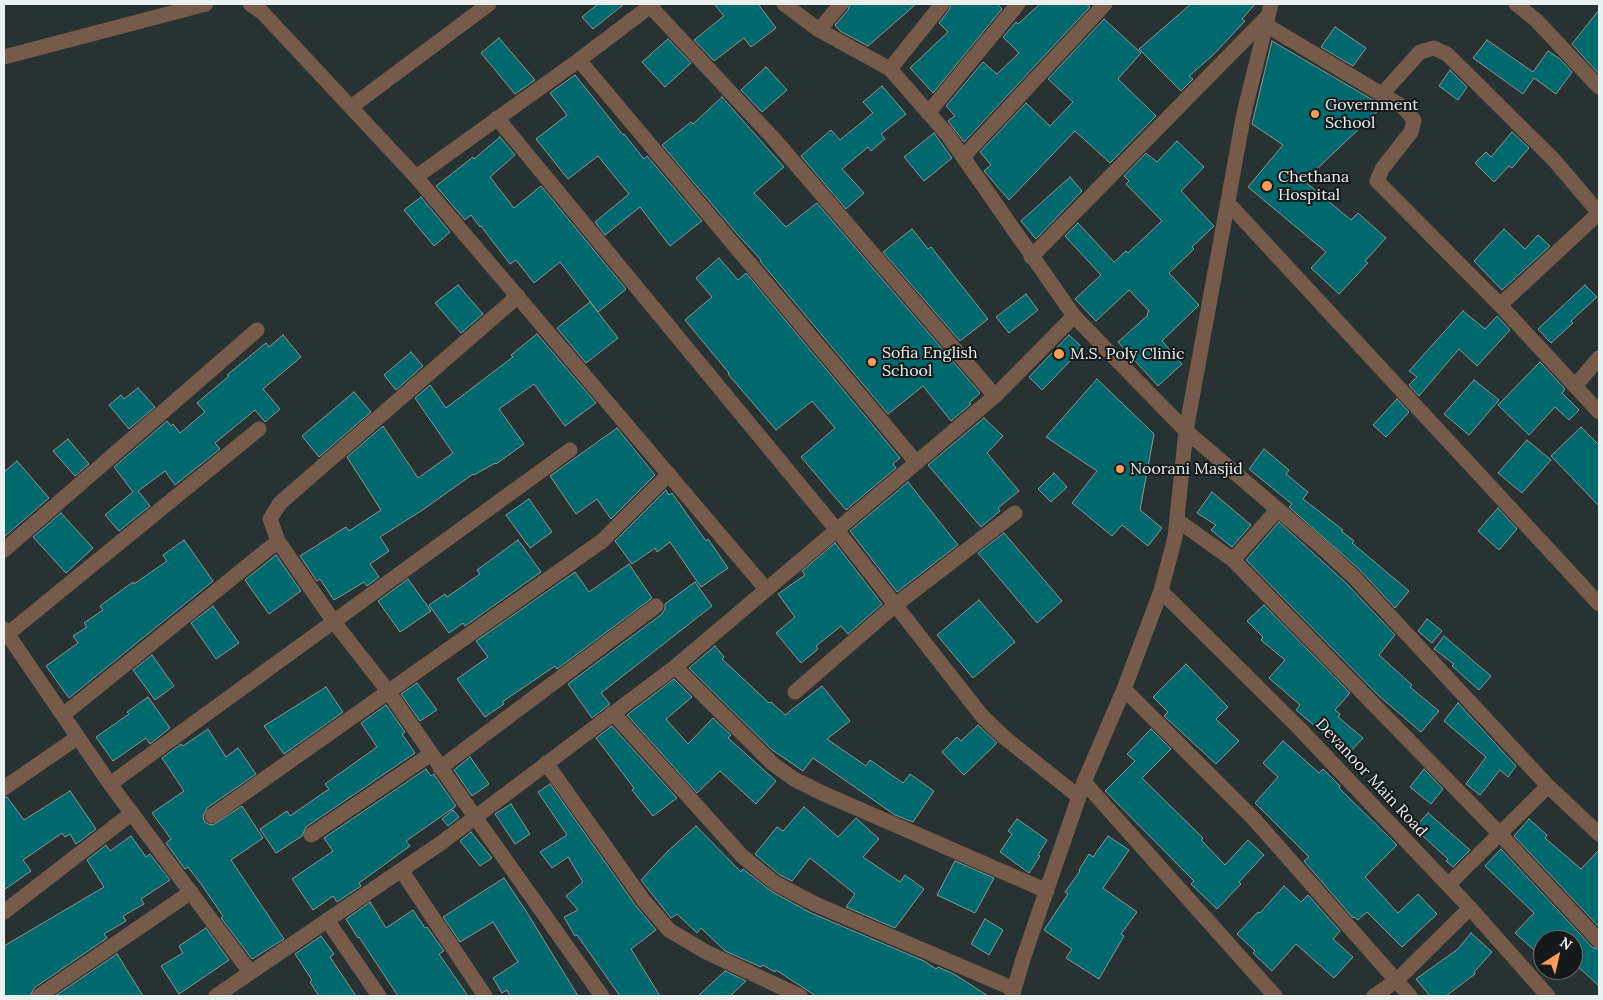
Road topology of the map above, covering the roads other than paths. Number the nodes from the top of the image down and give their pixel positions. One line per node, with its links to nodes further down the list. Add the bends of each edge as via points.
1 (206, 4): 13 (street)
2 (250, 4): 18 (street, via 262,12)
3 (489, 4): 18 (street)
4 (784, 4): 12 (street)
5 (841, 4): 12 (street)
6 (942, 4): 15 (street)
7 (1018, 4): 19 (street)
8 (1105, 4): 21 (street)
9 (1516, 4): 16 (street, via 1536,20)
10 (652, 5): 14 (street); 31 (street, via 774,139)
11 (1268, 15): 17 (street); 23 (street, via 1244,113); 24 (street)
12 (820, 30): 15 (street)
13 (4, 57)
14 (579, 60): 20 (street); 36 (street)
15 (890, 68): 19 (street)
16 (1599, 87)
17 (1382, 94): 26 (street, via 1403,107 1414,120 1411,132 1382,169 1377,181); 26 (street, via 1420,52 1434,48 1447,54 1554,160 1599,213)
18 (351, 107): 22 (street)
19 (928, 113): 21 (street)
20 (497, 118): 22 (street); 41 (street)
21 (963, 158): 24 (street)
22 (416, 177): 25 (street)
23 (1228, 203): 34 (street); 47 (street)
24 (1032, 257): 27 (street)
25 (518, 296): 37 (street); 42 (street, via 280,503 270,519)
26 (1500, 305): 30 (street)
27 (1074, 316): 31 (street); 34 (street)
28 (257, 330): 43 (street)
29 (1599, 358): 30 (street)
30 (1575, 386): 32 (street)
31 (995, 396): 36 (street)
32 (1599, 412)
33 (259, 429): 51 (street)
34 (1186, 431): 38 (street); 40 (street)
35 (570, 450): 50 (street)
36 (916, 462): 41 (street)
37 (669, 474): 45 (street); 54 (street, via 602,541)
38 (1278, 509): 44 (street); 64 (street, via 1353,576)
39 (1015, 513): 49 (street)
40 (1177, 520): 44 (street); 46 (street)
41 (836, 530): 45 (street); 49 (street)
42 (278, 541): 50 (street); 57 (street)
43 (4, 550)
44 (1233, 560): 70 (street)
45 (766, 589): 52 (street)
46 (1161, 591): 53 (street); 74 (street, Devanoor Main Road, via 1299,728)
47 (1599, 604)
48 (656, 606): 61 (street)
49 (894, 606): 55 (street); 66 (street, via 982,716)
50 (334, 622): 54 (street); 63 (street)
51 (5, 634): 57 (street)
52 (675, 667): 56 (street); 75 (street, via 772,764 794,779)
53 (1124, 689): 62 (street); 82 (street, via 1254,818)
54 (388, 691): 59 (street); 68 (street)
55 (795, 692)
56 (613, 713): 60 (street); 84 (street, via 742,856 775,883)
57 (63, 715): 58 (street)
58 (78, 737): 63 (street); 65 (street)
59 (431, 754): 61 (street); 72 (street)
60 (546, 763): 69 (street); 90 (street, via 644,901 669,930 706,952)
61 (440, 768): 69 (street)
62 (1084, 782): 66 (street); 91 (street)
63 (110, 784): 67 (street)
64 (1548, 786): 70 (street); 71 (street)
65 (4, 788)
66 (1079, 797): 75 (street)
67 (132, 813): 76 (street); 78 (street)
68 (212, 816)
69 (475, 817): 73 (street); 89 (street)
70 (1500, 834): 74 (street); 80 (street)
71 (1599, 834)
72 (311, 835)
73 (401, 870): 79 (street); 88 (street)
74 (1448, 885): 77 (street, Devanoor Main Road)
75 (1047, 891): 84 (street)
76 (191, 892): 81 (street); 85 (street)
77 (1470, 908): 82 (street); 94 (street, Devanoor Main Road)
78 (4, 912)
79 (327, 920): 81 (street); 87 (street)
80 (1599, 941)
81 (250, 972): 83 (street)
82 (1396, 980): 92 (street); 93 (street)
83 (234, 991): 86 (street)
84 (1013, 992)
85 (39, 996)
86 (216, 996)
87 (379, 996)
88 (485, 996)
89 (602, 996)
90 (800, 996)
91 (1274, 996)
92 (1374, 996)
93 (1410, 996)
94 (1548, 996)

